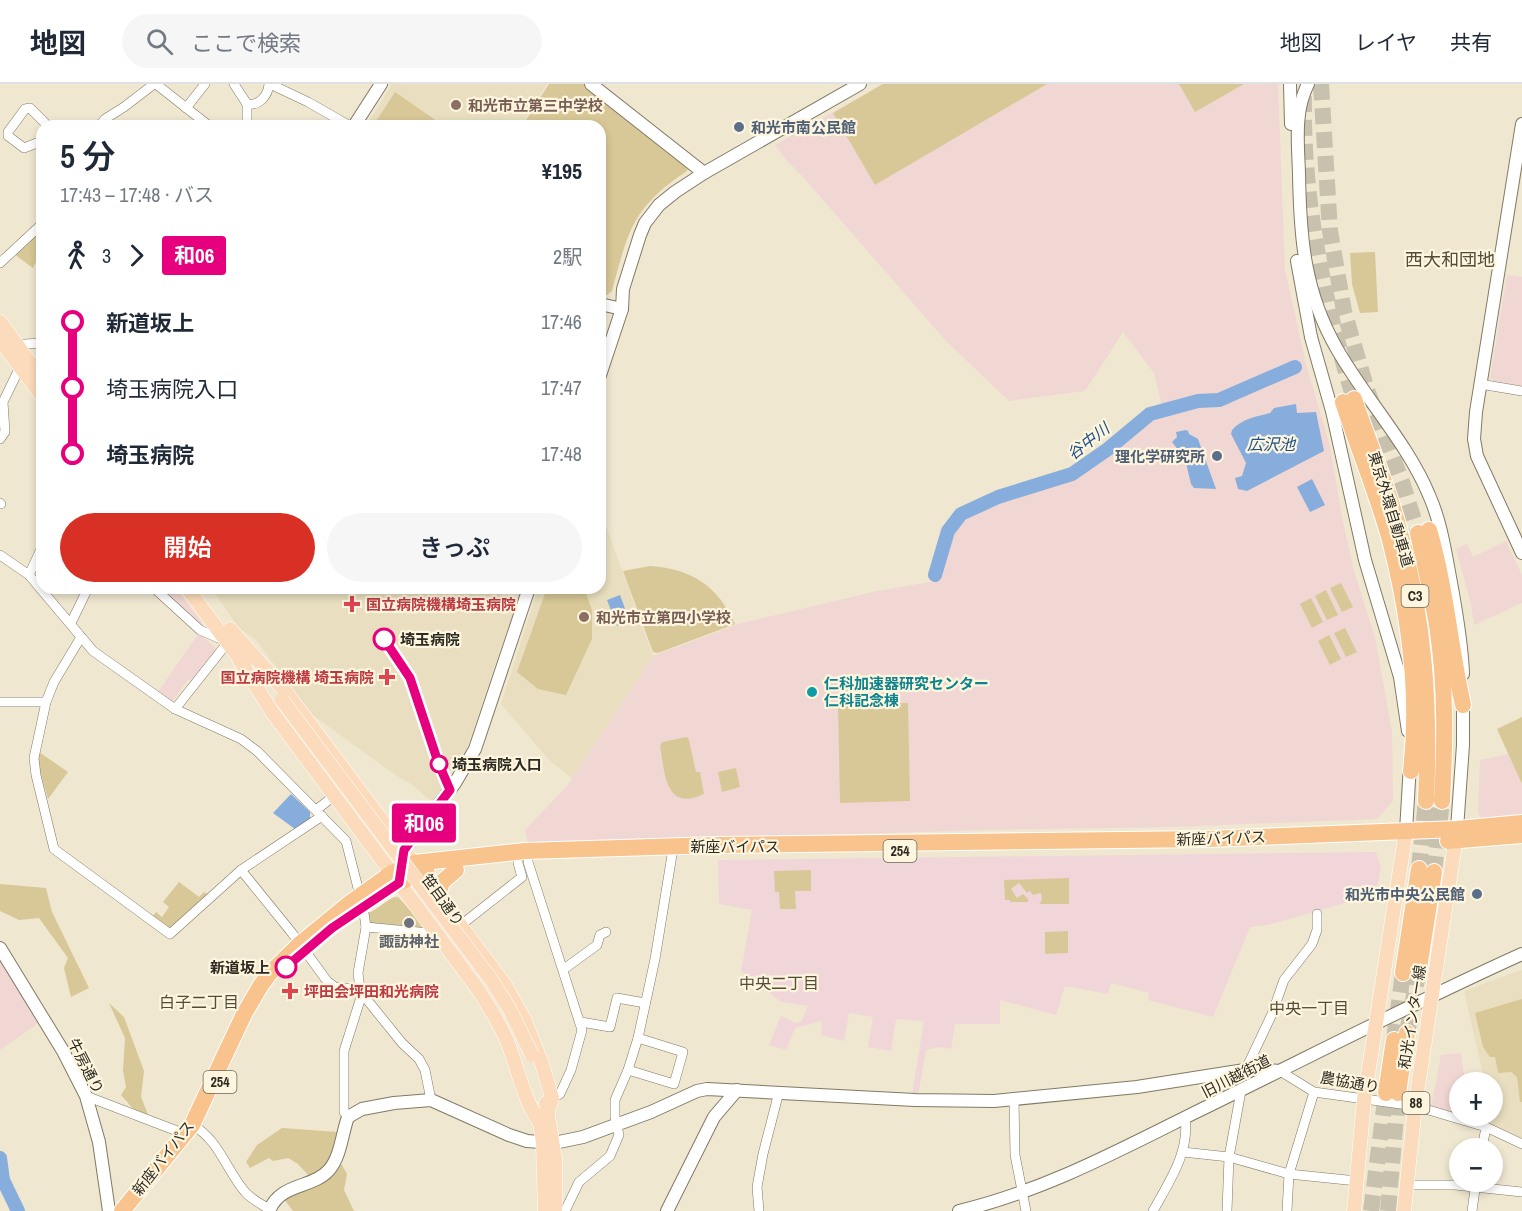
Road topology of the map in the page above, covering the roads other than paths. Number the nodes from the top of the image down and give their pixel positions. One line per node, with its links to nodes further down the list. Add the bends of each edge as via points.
1 (155, 84): 11 (street); 13 (street)
2 (205, 84): 11 (street)
3 (234, 84): 10 (street)
4 (271, 84): 10 (street, via 260,101); 16 (street)
5 (381, 84): 17 (street)
6 (591, 84): 21 (street)
7 (860, 84): 21 (street)
8 (1290, 84): 58 (street, via 1291,188 1301,290 1365,560 1400,677)
9 (1308, 84): 56 (street, via 1300,102 1298,123 1300,216 1307,277 1337,350 1419,475 1435,510 1459,632)
10 (247, 104): 15 (street)
11 (186, 108): 14 (street)
12 (42, 120): 19 (street, via 30,108 25,109 8,132 24,148)
13 (104, 120)
14 (202, 120)
15 (247, 120)
16 (340, 120)
17 (356, 120)
18 (1522, 124): 20 (street)
19 (36, 143)
20 (1519, 161): 33 (street)
21 (704, 173): 25 (street, via 666,198 645,223 623,289)
22 (36, 230): 23 (street)
23 (0, 263)
24 (606, 305): 25 (street)
25 (622, 309): 30 (street)
26 (0, 322): 29 (main road)
27 (0, 340): 31 (main road)
28 (36, 343): 29 (street)
29 (18, 347): 32 (main road)
30 (606, 357)
31 (20, 367): 34 (main road); 36 (street, via 3,402 5,432)
32 (36, 371)
33 (1480, 384): 35 (street); 37 (street, via 1474,429 1477,456)
34 (36, 388)
35 (1522, 391)
36 (0, 439)
37 (1522, 553)
38 (0, 555): 40 (street)
39 (36, 560): 40 (street)
40 (29, 575): 41 (street); 42 (street)
41 (36, 576)
42 (36, 583)
43 (46, 594): 49 (street)
44 (85, 594): 49 (street)
45 (161, 594): 50 (street, via 200,630)
46 (192, 594): 50 (main road, 笹目通り)
47 (203, 594): 50 (main road, 笹目通り)
48 (527, 594): 69 (street, via 475,749)
49 (71, 623): 51 (street)
50 (229, 636): 52 (main road, 笹目通り); 55 (main road, 笹目通り); 57 (street); 62 (main road, via 285,691)
51 (81, 637): 54 (street); 57 (street, via 93,651)
52 (239, 659): 55 (main road, 笹目通り); 59 (main road, via 272,712)
53 (0, 702): 54 (street)
54 (46, 702): 70 (street, via 34,758 54,849 170,934)
55 (280, 704): 105 (main road, 笹目通り, via 480,977 528,1057 532,1084)
56 (1463, 705): 58 (highway, 東京外環自動車道 / C3, via 1443,587 1424,532 1443,680 1444,722 1434,801 1427,683 1412,580 1396,518 1349,400 1390,540 1403,607 1413,685); 63 (street)
57 (175, 709): 60 (street, via 241,739)
58 (1410, 771): 65 (street)
59 (334, 796): 60 (street); 66 (main road)
60 (319, 813): 70 (street); 74 (street, via 346,841)
61 (1522, 823): 63 (highway, 新座バイパス / 254)
62 (387, 828): 66 (main road, via 388,838 378,844); 69 (main road)
63 (1456, 835): 64 (highway, 新座バイパス / 254); 65 (highway, 新座バイパス / 254); 86 (main road, 和光インター線 / 88)
64 (1522, 835)
65 (1405, 836): 67 (highway, 新座バイパス / 254); 69 (highway, 新座バイパス / 254, via 605,848 525,851); 89 (main road)
66 (369, 843): 69 (main road)
67 (672, 855): 68 (highway, 新座バイパス / 254, via 574,856); 87 (street)
68 (523, 862): 71 (highway, 新座バイパス / 254); 76 (street, via 522,877); 83 (street)
69 (405, 868): 71 (highway, 新座バイパス / 254); 73 (main road); 74 (highway, 新座バイパス / 254); 78 (main road)
70 (240, 870): 80 (street)
71 (456, 870): 73 (highway, via 442,882)
72 (1426, 871): 84 (highway)
73 (438, 895): 76 (main road)
74 (361, 901): 77 (street); 80 (highway, 新座バイパス / 254)
75 (1317, 914): 92 (street, via 1312,944 1284,980)
76 (461, 925): 105 (main road, via 505,985 525,1021 542,1064)
77 (366, 927): 78 (street); 85 (street, via 358,973)
78 (434, 931): 105 (main road, via 492,1012 532,1111)
79 (606, 932): 83 (street, via 597,945)
80 (302, 947): 85 (street, via 331,985); 110 (highway, 新座バイパス / 254, via 258,1002)
81 (0, 948): 100 (street, 牛房通り)
82 (1522, 954): 86 (street, 旧川越街道)
83 (564, 969): 88 (street)
84 (1411, 971)
85 (360, 992): 102 (street, via 419,1059); 106 (street, via 344,1051 344,1112)
86 (1433, 995): 89 (street, 旧川越街道); 104 (main road, 和光インター線 / 88)
87 (645, 1003): 88 (street, via 617,998 610,1027); 91 (street)
88 (581, 1022): 105 (street, via 581,1037 571,1070)
89 (1375, 1024): 94 (street, 旧川越街道); 103 (main road)
90 (1400, 1037): 99 (highway)
91 (638, 1038): 93 (street); 93 (street, via 683,1052 674,1083)
92 (1246, 1069): 94 (street); 101 (street, via 1136,1087)
93 (628, 1070): 108 (street, via 615,1100)
94 (1280, 1071): 96 (street, 旧川越街道); 98 (street, 農協通り)
95 (737, 1090): 97 (street); 108 (street, via 697,1091); 131 (street, via 714,1118)
96 (1241, 1091): 107 (street, 旧川越街道); 115 (street)
97 (779, 1092): 101 (street, via 915,1100); 132 (street, via 757,1186)
98 (1314, 1092): 103 (street, 農協通り); 116 (street)
99 (1392, 1093)
100 (86, 1096): 110 (street); 125 (street, 牛房通り, via 99,1142)
101 (1014, 1099): 123 (street, via 1015,1155)
102 (431, 1100): 106 (street, via 362,1109); 112 (street, via 509,1135)
103 (1364, 1100): 104 (street, 農協通り); 117 (main road)
104 (1415, 1107): 109 (street, 農協通り); 119 (main road, 和光インター線 / 88)
105 (547, 1111): 112 (main road, 笹目通り)
106 (348, 1117): 124 (street, via 330,1169 287,1191)
107 (1185, 1118): 114 (street); 123 (street, 旧川越街道)
108 (618, 1124): 112 (street, via 583,1137); 130 (street, via 619,1135 610,1156 579,1182)
109 (1486, 1127): 111 (street); 113 (street, 農協通り)
110 (191, 1129): 124 (street, via 216,1147 246,1193); 126 (highway, 新座バイパス / 254); 127 (highway, 新座バイパス / 254)
111 (1484, 1138)
112 (549, 1143): 128 (main road, 笹目通り); 129 (main road, 笹目通り)
113 (1522, 1144)
114 (1183, 1152): 115 (street); 135 (street)
115 (1229, 1157): 116 (street); 136 (street)
116 (1289, 1174): 117 (street); 137 (street)
117 (1357, 1181): 138 (main road)
118 (1449, 1184): 119 (street)
119 (1407, 1185): 139 (main road, 和光インター線 / 88)
120 (1503, 1189): 122 (street)
121 (1474, 1192): 140 (street)
122 (1522, 1192)
123 (1022, 1193): 133 (street, 旧川越街道); 134 (street)
124 (269, 1210)
125 (108, 1211)
126 (122, 1211)
127 (131, 1211)
128 (545, 1211)
129 (555, 1211)
130 (565, 1211)
131 (667, 1211)
132 (759, 1211)
133 (959, 1211)
134 (1026, 1211)
135 (1153, 1211)
136 (1227, 1211)
137 (1287, 1211)
138 (1354, 1211)
139 (1404, 1211)
140 (1472, 1211)

